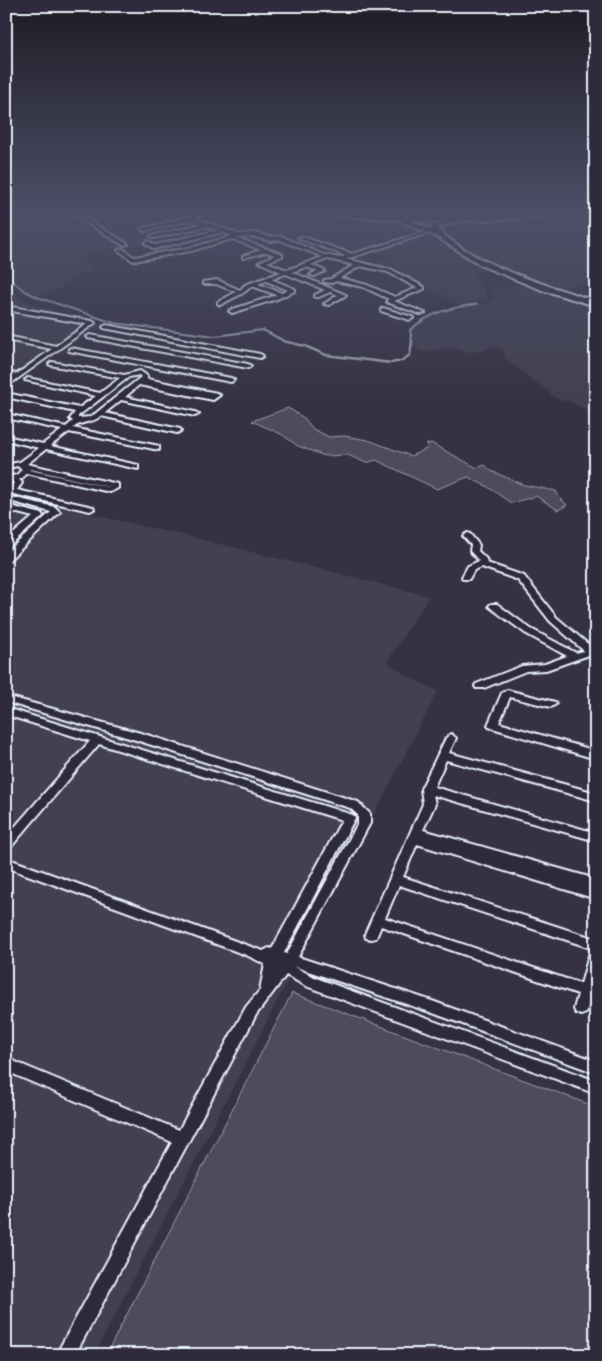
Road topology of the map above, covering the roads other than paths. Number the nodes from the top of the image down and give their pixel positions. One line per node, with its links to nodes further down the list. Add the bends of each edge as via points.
1 (276, 275): 6 (street)
2 (290, 275): 11 (street)
3 (342, 275): 7 (street)
4 (395, 275): 15 (street, via 422,287)
5 (512, 275): 18 (main road)
6 (264, 279): 10 (street); 13 (street, via 293,290)
7 (335, 279): 8 (street); 15 (street, via 365,286)
8 (326, 281)
9 (205, 283): 12 (street, via 218,282)
10 (252, 284): 12 (street); 13 (street)
11 (330, 290): 14 (street); 17 (street, via 343,295)
12 (240, 292): 16 (street)
13 (282, 295): 21 (street)
14 (317, 296)
15 (394, 301): 20 (street); 22 (street)
16 (220, 303)
17 (327, 304)
18 (596, 304)
19 (6, 308): 29 (street, via 93,324)
20 (383, 310): 23 (street); 24 (street)
21 (232, 311)
22 (422, 313)
23 (376, 314)
24 (410, 318)
25 (106, 327): 28 (street)
26 (90, 337): 31 (street)
27 (6, 338): 29 (street)
28 (182, 341): 31 (street); 32 (street)
29 (58, 348): 37 (street)
30 (71, 350): 34 (street)
31 (169, 351): 34 (street); 35 (street)
32 (260, 356)
33 (52, 364): 38 (street)
34 (151, 365): 39 (street); 41 (street)
35 (248, 366)
36 (6, 374): 37 (street)
37 (19, 376): 42 (street)
38 (124, 378): 39 (street, via 131,374); 44 (street)
39 (141, 379): 39 (street, via 217,395 213,398); 45 (street)
40 (28, 380): 44 (street)
41 (231, 380)
42 (6, 385)
43 (6, 395): 46 (street)
44 (102, 395): 46 (street)
45 (120, 398): 47 (street); 48 (street)
46 (81, 410): 50 (street, via 74,417)
47 (100, 414): 50 (street, via 88,421); 52 (street)
48 (196, 414)
49 (6, 416): 51 (street)
50 (78, 421): 51 (street)
51 (68, 429): 54 (street); 55 (street)
52 (177, 430)
53 (6, 438): 54 (street)
54 (44, 446): 57 (street); 58 (street)
55 (156, 448)
56 (7, 465): 57 (street)
57 (22, 466): 57 (street, via 115,486 110,490); 59 (street)
58 (135, 467)
59 (8, 479): 62 (street, via 18,483 12,491)
60 (6, 498): 63 (street)
61 (6, 507): 64 (street)
62 (90, 509)
63 (55, 510): 64 (street); 67 (street, via 51,519)
64 (39, 516): 66 (street)
65 (467, 536): 68 (street, via 474,543 474,551)
66 (6, 545)
67 (6, 558)
68 (482, 564): 69 (street, via 471,568); 71 (street, via 521,578 553,619)
69 (466, 577)
70 (494, 606): 72 (street, via 528,631)
71 (592, 652): 72 (street)
72 (574, 656): 73 (street, via 546,667 525,668)
73 (480, 686)
74 (6, 699): 83 (street, via 153,741 354,805)
75 (551, 704): 80 (street, via 507,693 493,724)
76 (6, 711): 78 (street)
77 (451, 738): 79 (street)
78 (97, 739): 84 (street); 87 (street)
79 (443, 755): 81 (street); 82 (street)
80 (596, 755)
81 (427, 789): 85 (street, via 429,804); 86 (street)
82 (595, 794)
83 (361, 811): 84 (street); 97 (street, via 364,822)
84 (349, 818): 96 (street)
85 (415, 836): 89 (street); 90 (street); 91 (street)
86 (596, 837)
87 (6, 845)
88 (6, 862): 96 (street)
89 (395, 880): 92 (street); 94 (street)
90 (596, 884)
91 (596, 894)
92 (377, 920): 93 (street); 98 (street)
93 (371, 934)
94 (596, 944)
95 (596, 950): 98 (street)
96 (274, 958): 97 (street); 99 (street)
97 (287, 965): 99 (street); 102 (street, via 432,1007); 103 (street, via 311,982)
98 (585, 990): 100 (street)
99 (265, 991): 104 (street, via 251,1011)
100 (581, 1009)
101 (6, 1064): 104 (street)
102 (596, 1067)
103 (596, 1088)
104 (183, 1139): 105 (street)
105 (65, 1355)

